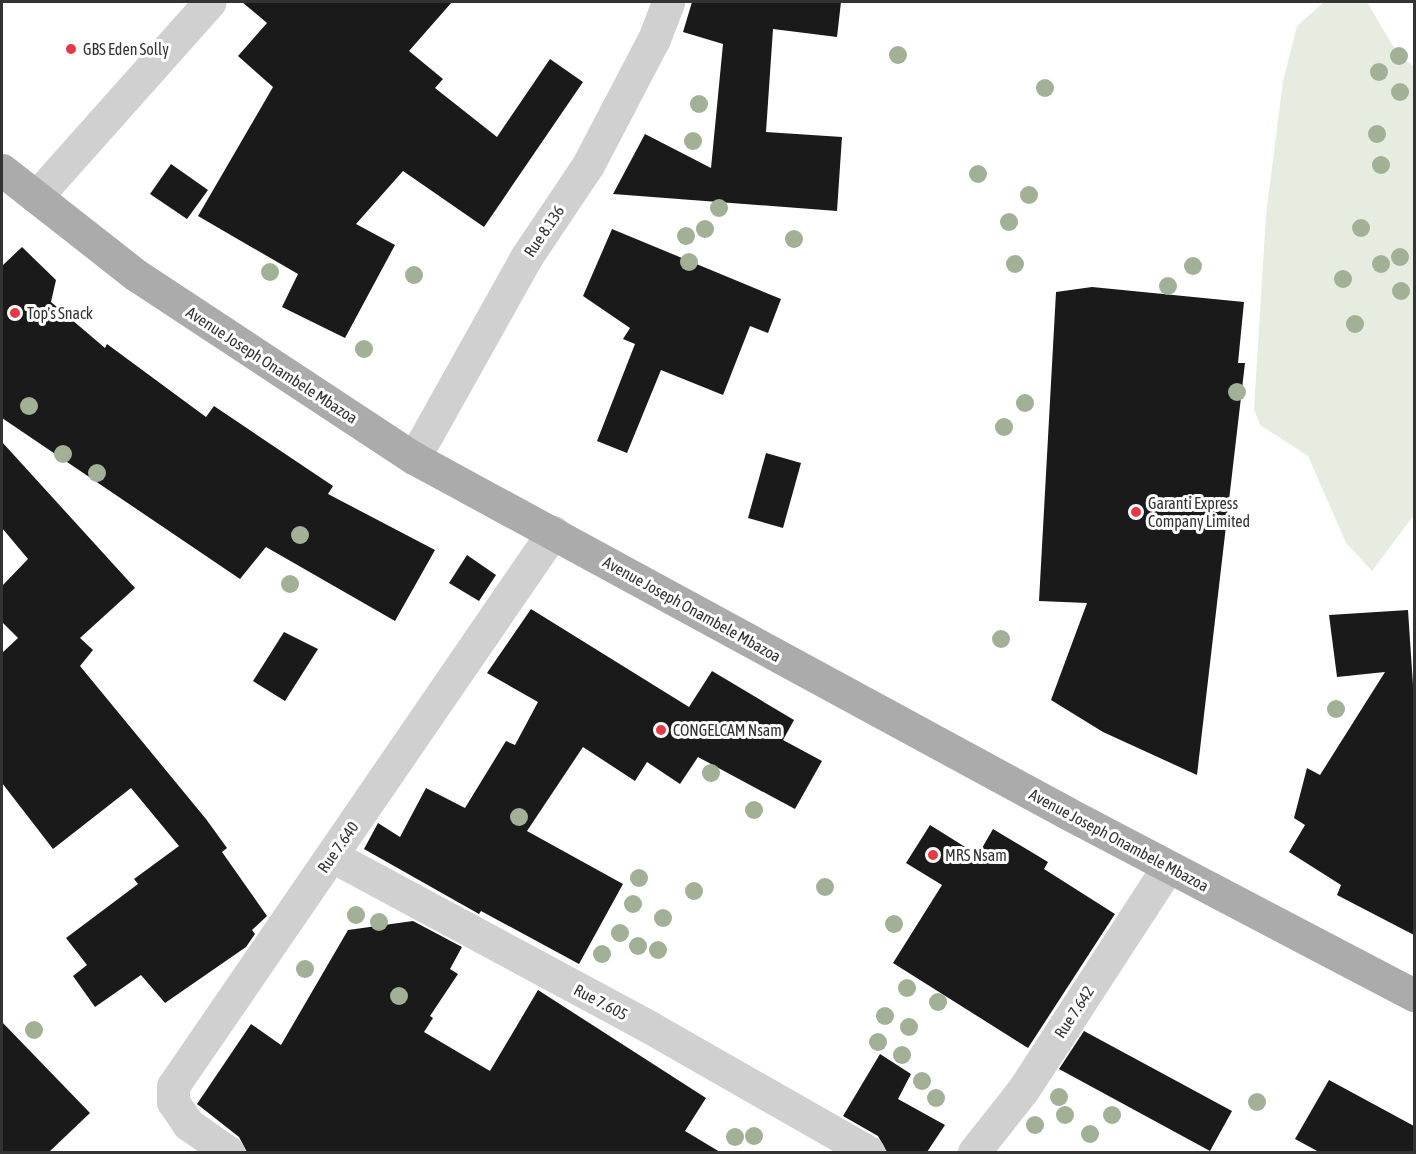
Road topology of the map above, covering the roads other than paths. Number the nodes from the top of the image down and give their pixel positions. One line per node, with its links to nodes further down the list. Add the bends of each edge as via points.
1 (210, 2): 4 (street)
2 (668, 2): 5 (street, Rue 8.136, via 654,39 588,165 527,256)
3 (2, 170): 4 (main road, Avenue Joseph Onambele Mbazoa)
4 (36, 197): 5 (main road, Avenue Joseph Onambele Mbazoa, via 136,274)
5 (414, 458): 6 (main road, Avenue Joseph Onambele Mbazoa)
6 (553, 532): 7 (street, Rue 7.640); 8 (main road, Avenue Joseph Onambele Mbazoa)
7 (332, 856): 10 (street, Rue 7.640, via 174,1086 173,1102 188,1124); 11 (street, Rue 7.605, via 651,1028)
8 (1168, 867): 9 (main road, Avenue Joseph Onambele Mbazoa); 12 (street, Rue 7.642, via 1023,1090)
9 (1414, 995)
10 (228, 1152)
11 (868, 1152)
12 (974, 1152)

